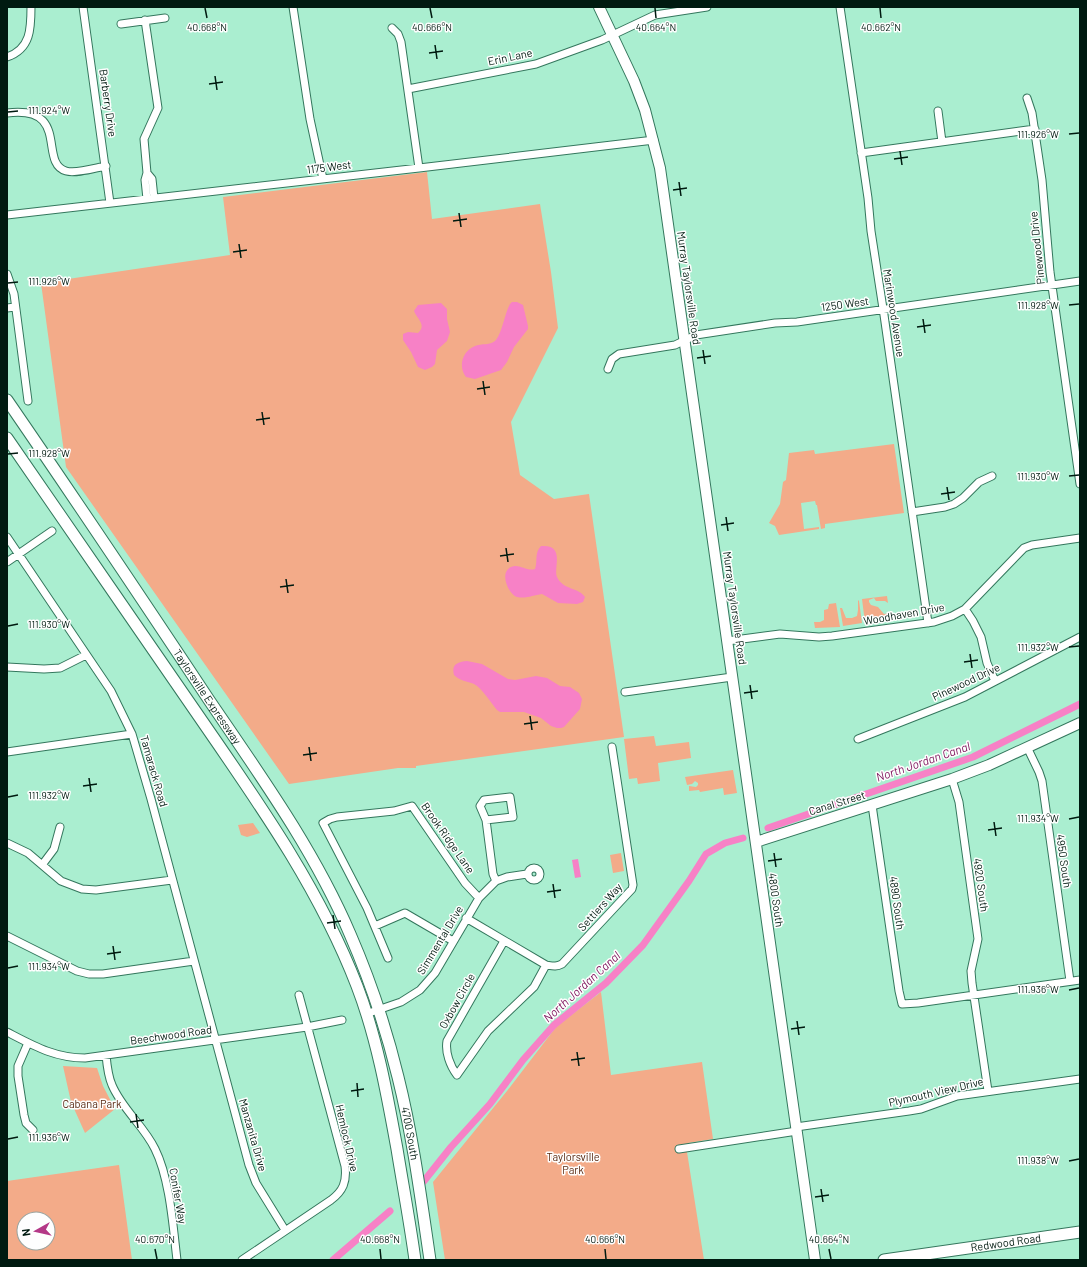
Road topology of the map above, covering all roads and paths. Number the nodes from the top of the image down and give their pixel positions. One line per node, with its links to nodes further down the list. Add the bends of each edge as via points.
1 (31, 7): 12 (street, via 28,40 16,53)
2 (83, 7): 21 (street, Barberry Drive)
3 (293, 7): 23 (street, via 310,119)
4 (599, 7): 11 (street, Murray Taylorsville Road)
5 (706, 7): 11 (street, Erin Lane, via 655,15)
6 (840, 7): 20 (street, Marinwood Avenue)
7 (166, 18): 8 (street)
8 (145, 20): 9 (street); 24 (street, via 158,108 144,139 147,173 145,180)
9 (121, 24)
10 (392, 28): 13 (street, via 401,42)
11 (613, 35): 13 (street, Erin Lane, via 536,64); 18 (street, Murray Taylorsville Road, via 634,81)
12 (7, 57)
13 (408, 89): 22 (street)
14 (1026, 98): 17 (street, Pinewood Drive, via 1032,110)
15 (938, 111): 19 (street)
16 (7, 113): 21 (street, via 29,112 41,119 49,130 54,159 61,169 74,171)
17 (1035, 129): 19 (street); 29 (street, Pinewood Drive)
18 (654, 140): 22 (street, 1175 West); 33 (street, Murray Taylorsville Road)
19 (942, 142): 20 (street)
20 (861, 153): 32 (street, Marinwood Avenue)
21 (106, 166): 25 (street, Barberry Drive)
22 (419, 168): 23 (street, 1175 West)
23 (323, 179): 24 (street, 1175 West)
24 (151, 199): 25 (street, 1175 West)
25 (110, 203): 26 (street, 1175 West)
26 (7, 215)
27 (7, 274): 30 (street, via 12,286)
28 (1080, 281): 29 (street, 1250 West)
29 (1052, 285): 32 (street, 1250 West); 39 (street, Pinewood Drive)
30 (15, 307): 31 (street); 36 (street)
31 (7, 308)
32 (883, 310): 33 (street, 1250 West, via 696,335); 40 (street, Marinwood Avenue)
33 (684, 340): 34 (street, 1250 West, via 674,345 619,354 612,360); 49 (street, Murray Taylorsville Road)
34 (608, 369)
35 (7, 400): 84 (main road, Taylorsville Expressway, via 299,836 337,906)
36 (28, 401)
37 (7, 438): 85 (main road, Taylorsville Expressway, via 287,847 337,940 356,983)
38 (992, 476): 40 (street, via 979,482 954,504)
39 (1080, 484)
40 (912, 512): 47 (street, Marinwood Avenue)
41 (52, 531): 44 (street)
42 (7, 537): 44 (street, Tamarack Road)
43 (1080, 538): 46 (street, Woodhaven Drive, via 1024,548)
44 (18, 554): 45 (street); 50 (street, Tamarack Road)
45 (7, 562)
46 (965, 608): 47 (street, Woodhaven Drive, via 952,616); 53 (street, via 981,637 987,663)
47 (928, 623): 49 (street, Woodhaven Drive, via 824,637 780,634)
48 (1080, 637): 53 (street, Pinewood Drive)
49 (728, 641): 52 (street, Murray Taylorsville Road)
50 (86, 655): 51 (street, via 60,668); 56 (street, Tamarack Road, via 110,691)
51 (7, 666)
52 (732, 677): 54 (street); 65 (street, 4800 South)
53 (995, 681): 57 (street, Pinewood Drive, via 961,698)
54 (625, 692)
55 (1080, 723): 59 (street, Canal Street)
56 (132, 734): 60 (street); 69 (street, Tamarack Road)
57 (858, 739)
58 (612, 747): 79 (street, Settlers Way, via 632,889 562,964)
59 (1027, 747): 61 (street, Canal Street); 81 (street, 4950 South, via 1042,781)
60 (7, 752)
61 (952, 779): 62 (street, Canal Street); 83 (street, 4920 South, via 958,802 978,939 971,971)
62 (872, 805): 65 (street, Canal Street); 83 (street, 4890 South, via 902,1004)
63 (486, 820): 63 (street, via 480,806 484,800 510,797 513,817); 70 (street)
64 (60, 827): 67 (street, via 54,850)
65 (756, 842): 94 (street, 4800 South)
66 (7, 843): 67 (street, via 28,853)
67 (42, 865): 69 (street, via 61,881 75,888 89,890)
68 (527, 874): 70 (street, Simmental Drive)
69 (172, 880): 78 (street, Tamarack Road)
70 (496, 881): 71 (street, Simmental Drive)
71 (479, 898): 72 (street, Simmental Drive); 73 (street, Brook Ridge Lane, via 412,806 394,811 337,817 323,822)
72 (466, 918): 75 (street, Simmental Drive); 76 (street)
73 (375, 926): 75 (street, via 405,913); 77 (street)
74 (7, 936): 78 (street, via 70,968 89,974)
75 (453, 941): 84 (street, Simmental Drive, via 435,973 420,990 401,1002)
76 (504, 941): 79 (street); 79 (street, Oxbow Circle, via 447,1041 449,1060 457,1075 488,1031 534,987)
77 (388, 958)
78 (194, 961): 89 (street, Tamarack Road)
79 (546, 964)
80 (1080, 980): 81 (street)
81 (1070, 981): 83 (street)
82 (299, 994): 87 (street, Hemlock Drive)
83 (973, 995): 93 (street, 4920 South)
84 (379, 1010): 85 (street, Simmental Drive); 102 (main road, 4700 South, via 406,1114)
85 (366, 1014): 101 (main road, 4700 South, via 386,1092)
86 (342, 1020): 87 (street, Beechwood Road)
87 (307, 1027): 89 (street, Beechwood Road); 97 (street, Hemlock Drive, via 345,1166 346,1178 338,1195)
88 (7, 1032): 90 (street, Beechwood Road)
89 (215, 1040): 91 (street, Beechwood Road); 97 (street, Manzanita Drive, via 252,1174)
90 (28, 1043): 91 (street, Beechwood Road, via 67,1057); 95 (street, via 20,1059 18,1071 26,1123)
91 (106, 1055): 99 (street, Conifer Way, via 109,1075 117,1095 148,1137 161,1162)
92 (1080, 1078): 93 (street, Plymouth View Drive)
93 (988, 1091): 94 (street, Plymouth View Drive, via 957,1096 909,1112)
94 (797, 1129): 96 (street, Plymouth View Drive); 103 (street)
95 (33, 1130)
96 (679, 1149)
97 (285, 1230): 100 (street, Hemlock Drive)
98 (1080, 1232): 104 (main road, Redwood Road)
99 (177, 1260)
100 (242, 1260)
101 (415, 1260)
102 (430, 1260)
103 (815, 1260)
104 (884, 1260)

